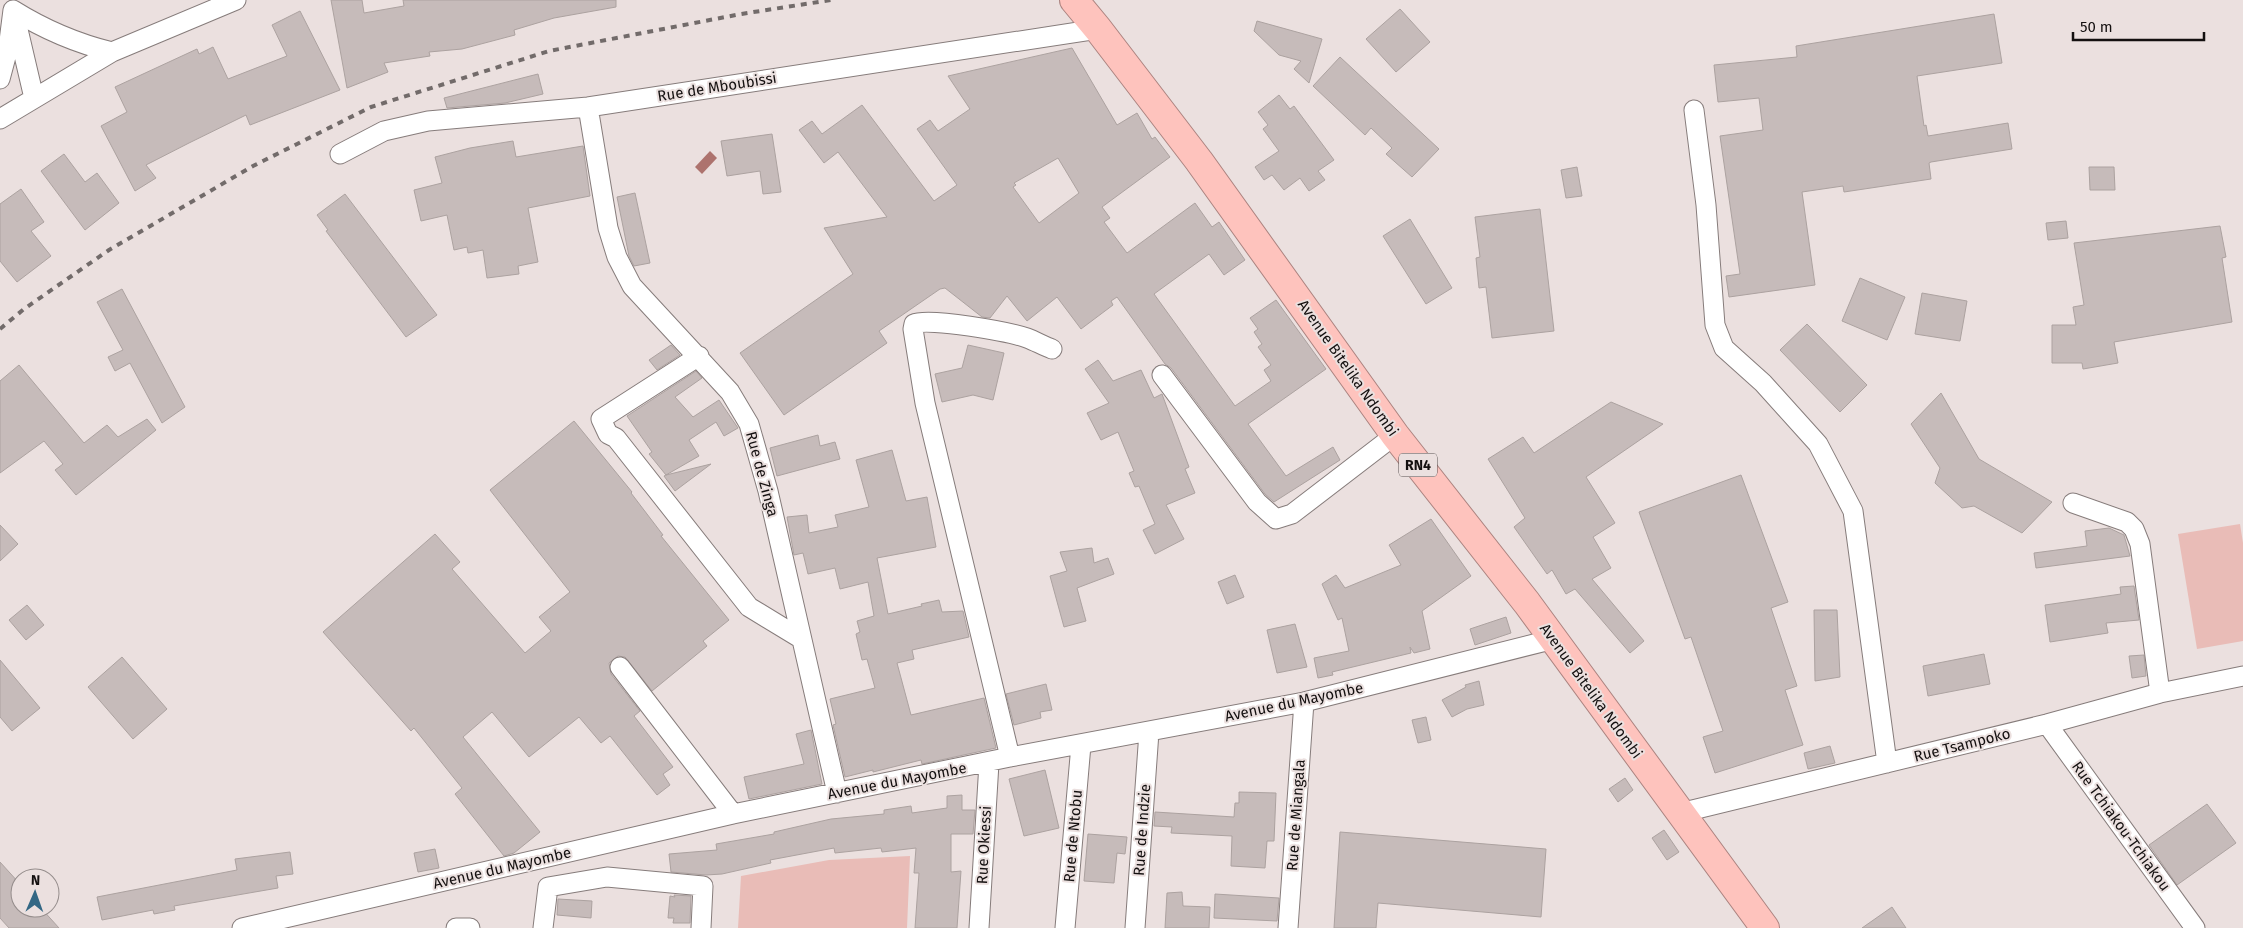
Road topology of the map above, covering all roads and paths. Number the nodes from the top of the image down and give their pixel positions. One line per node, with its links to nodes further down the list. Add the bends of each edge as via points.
1 (236, 0): 5 (street)
2 (1074, 0): 4 (highway, Avenue Bitelika Ndombi / RN4)
3 (12, 5): 5 (street, via 42,28 80,44); 6 (street, via 8,49); 7 (street)
4 (1098, 29): 8 (street, Rue de Mboubissi); 15 (highway, Avenue Bitelika Ndombi / RN4, via 1233,208)
5 (112, 52): 7 (street)
6 (0, 79)
7 (34, 98): 10 (street)
8 (588, 107): 11 (street, Rue de Mboubissi, via 428,121 384,131); 13 (street, Rue de Zinga, via 608,228 617,257 632,286)
9 (1694, 110): 28 (street, via 1706,205 1715,325 1724,348 1762,383 1818,444 1853,511)
10 (0, 119)
11 (340, 154)
12 (1052, 349): 26 (street, via 1026,338 981,328 924,322 914,324 913,329 925,403)
13 (699, 356): 17 (street, Rue de Zinga, via 730,392 749,424 768,491); 17 (street, via 600,419 608,434 616,438 749,607)
14 (1162, 374): 15 (street, via 1257,502 1276,518 1292,514)
15 (1395, 434): 18 (highway, Avenue Bitelika Ndombi / RN4)
16 (2073, 503): 21 (street, via 2126,522 2134,529 2140,544)
17 (800, 638): 29 (street, Rue de Zinga)
18 (1554, 639): 22 (street, Avenue du Mayombe); 30 (highway, Avenue Bitelika Ndombi / RN4)
19 (620, 667): 31 (street)
20 (2243, 676): 21 (street, Rue Tsampoko)
21 (2160, 693): 23 (street, Rue Tsampoko)
22 (1304, 702): 24 (street, Avenue du Mayombe); 40 (street, Rue de Miangala)
23 (2047, 724): 28 (street, Rue Tsampoko); 42 (street, Rue Tchiakou-Tchiakou)
24 (1149, 732): 25 (street, Avenue du Mayombe); 39 (street, Rue de Indzie)
25 (1081, 745): 26 (street, Avenue du Mayombe); 38 (street, Rue de Ntobu)
26 (1010, 757): 27 (street, Avenue du Mayombe)
27 (989, 763): 29 (street, Avenue du Mayombe); 37 (street, Rue Okiessi)
28 (1887, 763): 30 (street, Rue Tsampoko)
29 (837, 793): 31 (street, Avenue du Mayombe)
30 (1680, 813): 41 (highway, Avenue Bitelika Ndombi / RN4)
31 (733, 814): 32 (street, Avenue du Mayombe)
32 (242, 928)
33 (456, 928): 34 (street)
34 (470, 928)
35 (543, 928): 36 (street, via 548,887 607,877 703,886)
36 (700, 928)
37 (979, 928)
38 (1065, 928)
39 (1135, 928)
40 (1288, 928)
41 (1765, 928)
42 (2195, 928)

